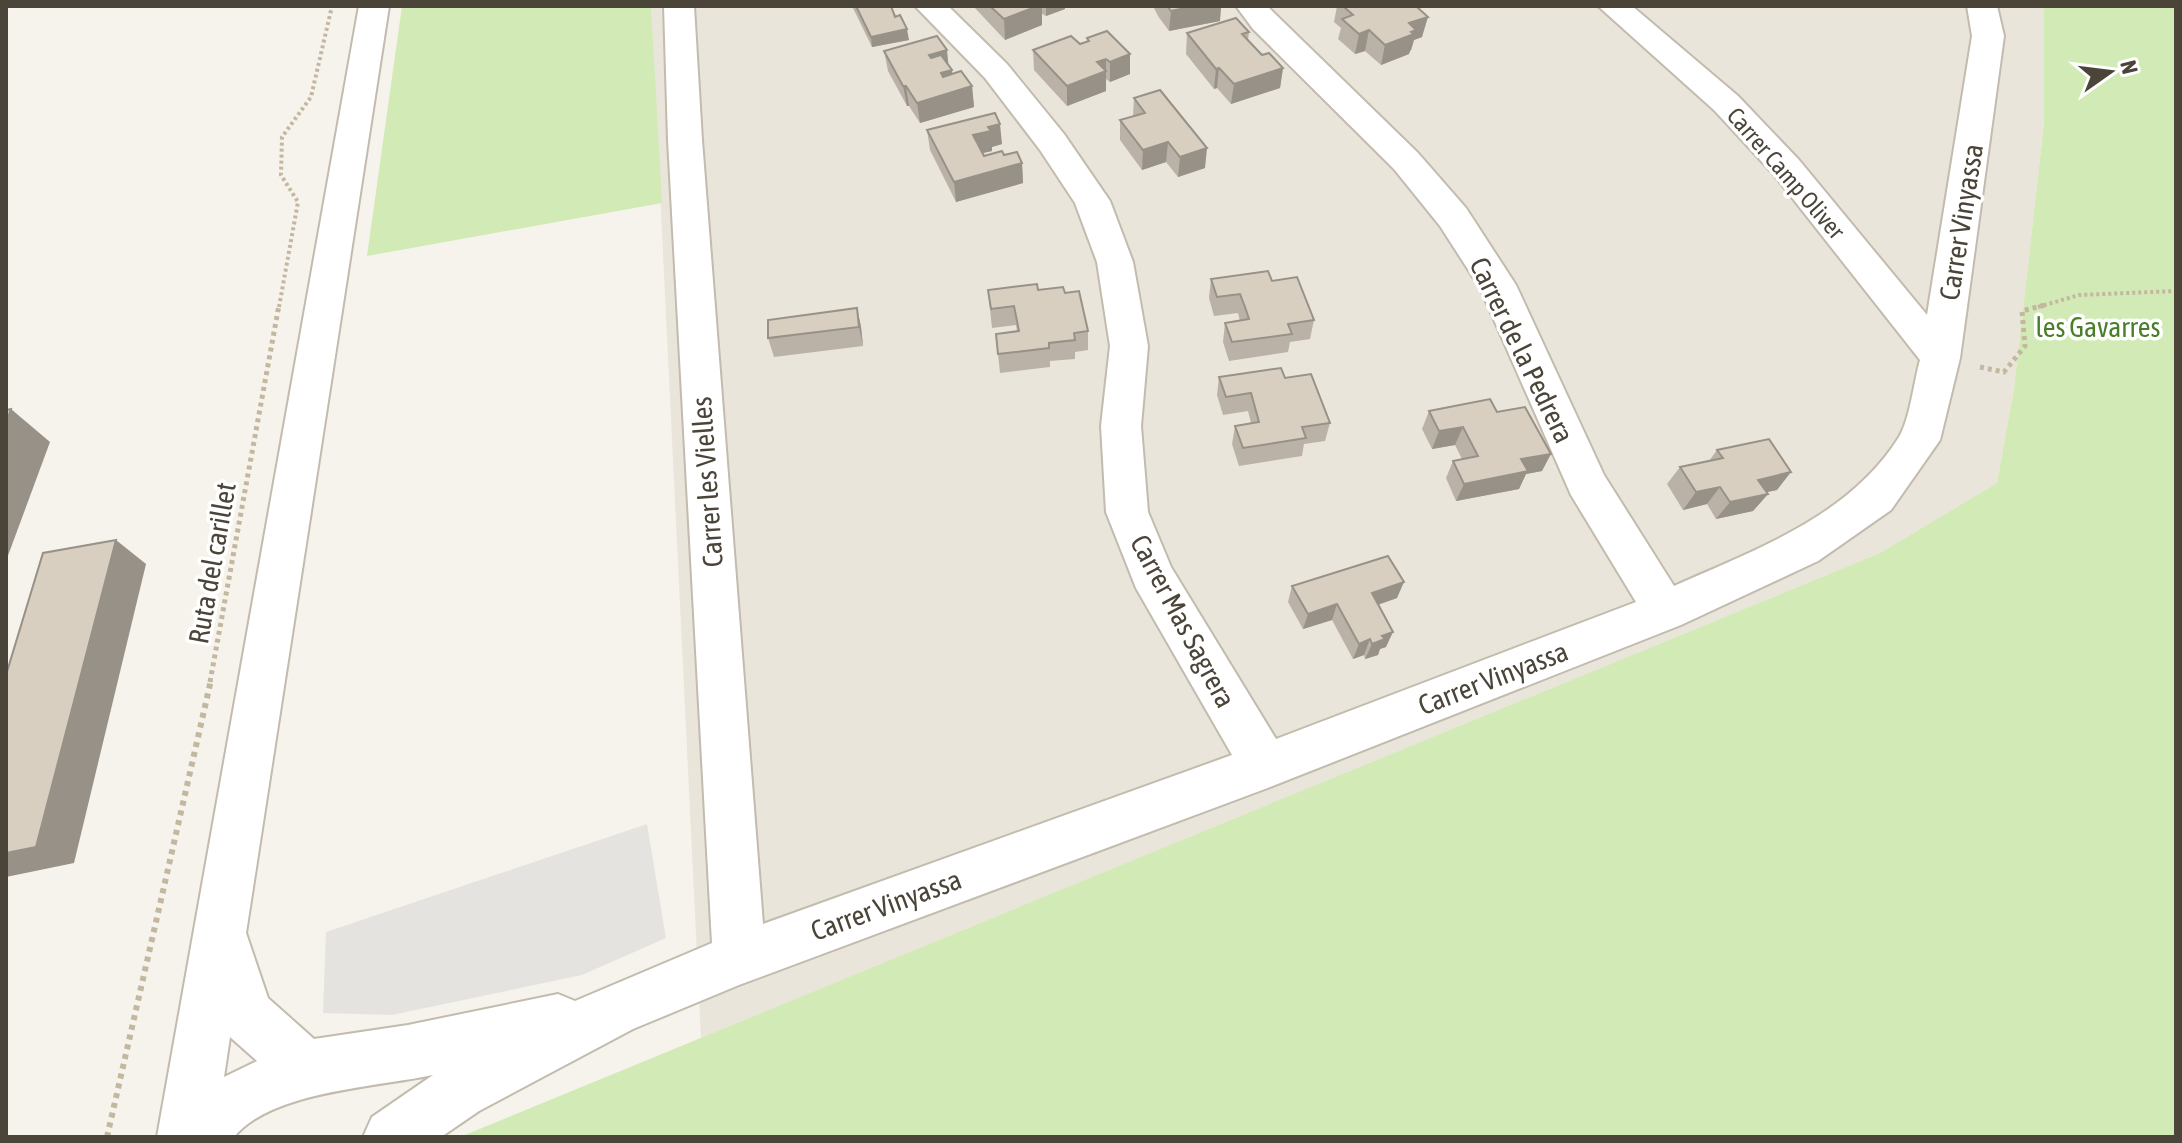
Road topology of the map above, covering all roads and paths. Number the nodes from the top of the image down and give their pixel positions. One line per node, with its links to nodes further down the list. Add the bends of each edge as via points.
1 (332, 6): 16 (path, Ruta del carillet, via 311,97 282,137 281,175 298,202 208,694)
2 (374, 6): 12 (street)
3 (679, 6): 13 (street, Carrer les Vielles)
4 (930, 6): 11 (street, Carrer Mas Sagrera, via 996,71 1092,201 1115,262 1129,346 1121,426 1127,512 1152,575)
5 (1251, 6): 10 (street, Carrer de la Pedrera, via 1406,161 1453,217 1497,285 1586,483)
6 (1613, 6): 9 (street, Carrer Camp Oliver, via 1726,103 1787,168)
7 (1982, 6): 9 (street, Carrer Vinyassa, via 1988,36)
8 (2176, 291): 9 (path, via 2079,295 2022,311 2025,346 2004,372)
9 (1940, 358): 10 (street, Carrer Vinyassa, via 1920,440 1876,498 1803,548)
10 (1665, 611): 11 (street, Carrer Vinyassa)
11 (1265, 766): 13 (street, Carrer Vinyassa)
12 (221, 933): 15 (street, via 246,1015); 17 (street)
13 (739, 959): 14 (street, Carrer Vinyassa)
14 (615, 1009): 15 (street, via 408,1053); 19 (street, via 459,1091)
15 (305, 1068): 18 (street, via 223,1106)
16 (107, 1137)
17 (186, 1137)
18 (198, 1137)
19 (392, 1137)

